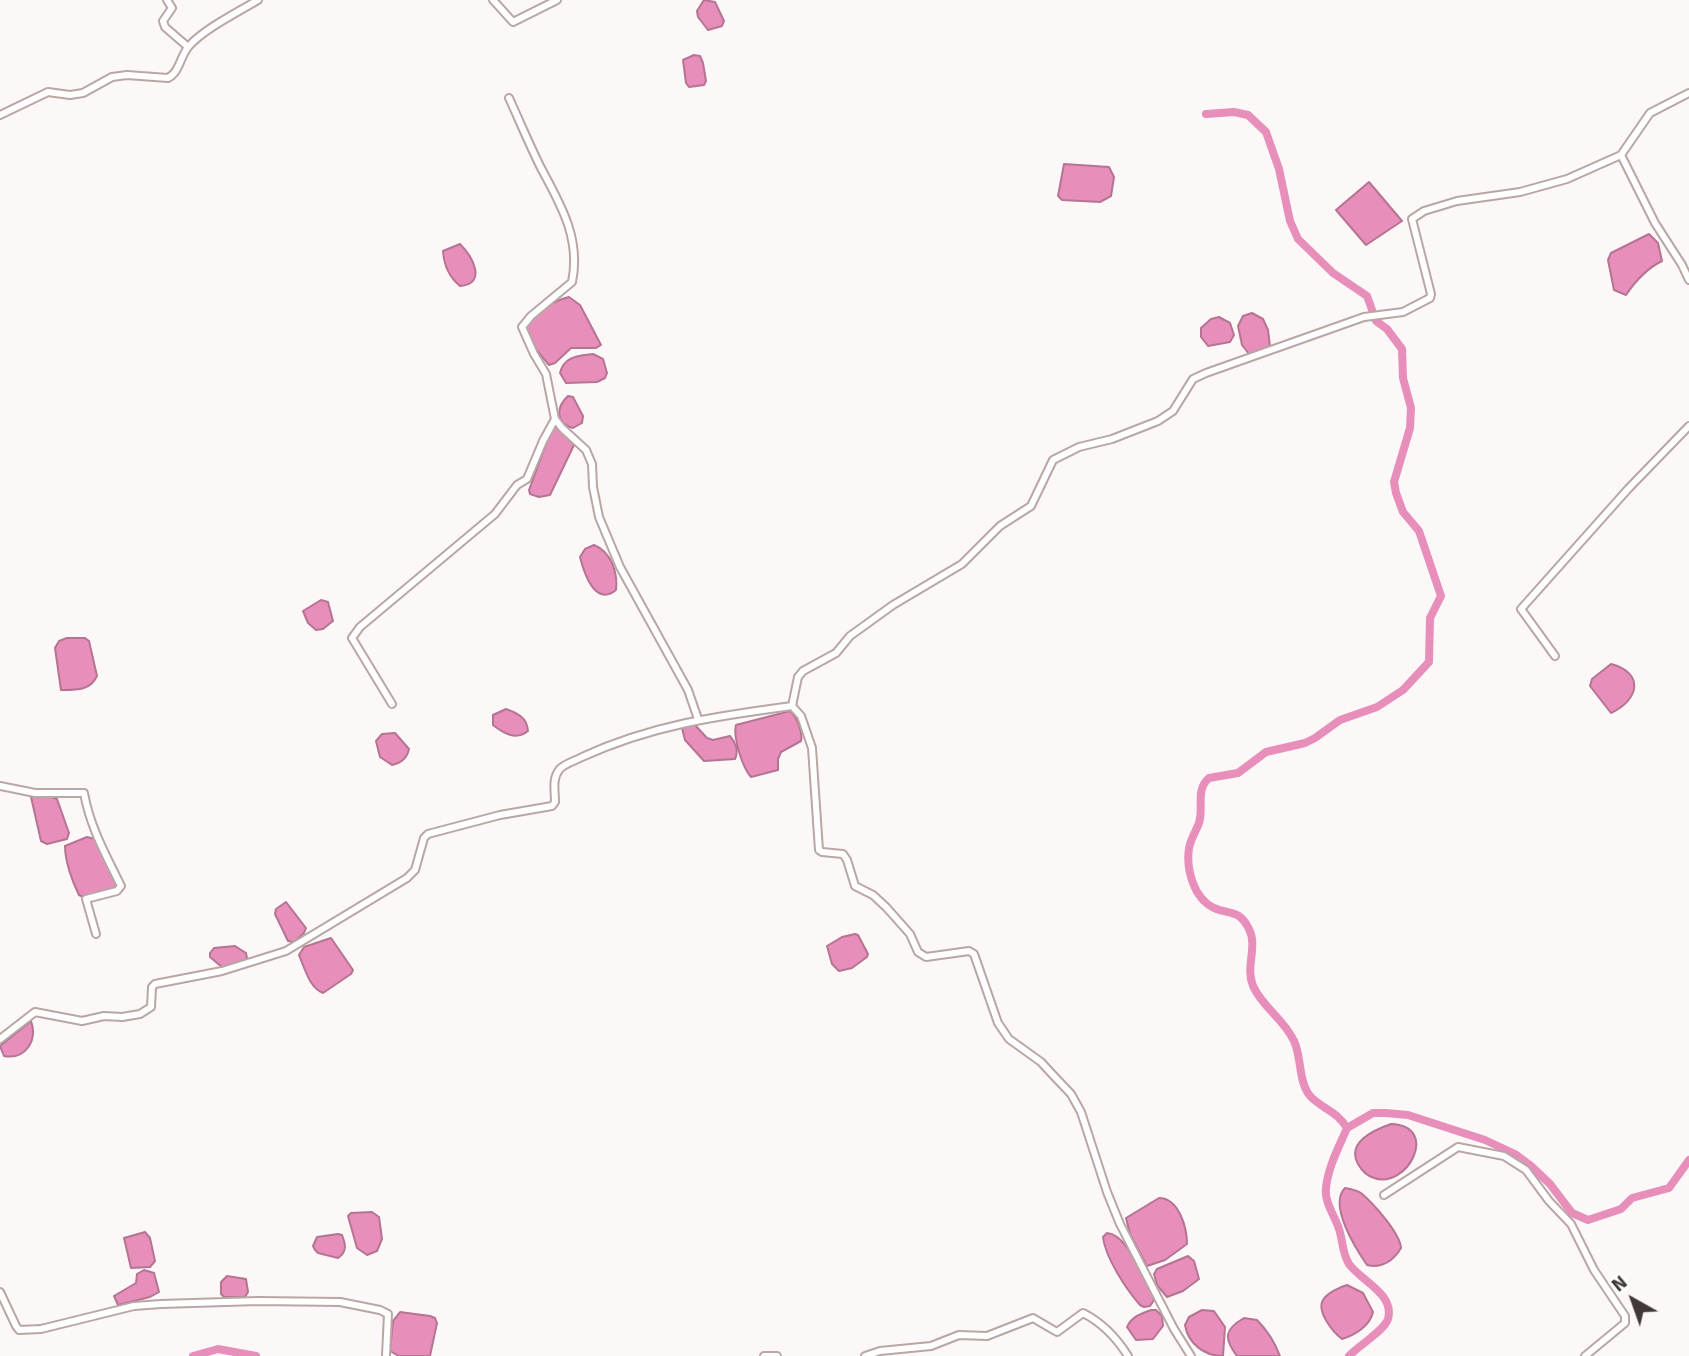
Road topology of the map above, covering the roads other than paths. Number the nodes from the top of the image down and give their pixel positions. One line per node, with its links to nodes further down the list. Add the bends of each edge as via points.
1 (167, 0): 5 (street, via 172,8 163,21)
2 (258, 0): 5 (street)
3 (493, 0): 4 (street, via 513,22)
4 (557, 0)
5 (188, 47): 8 (street, via 168,78 112,77 83,93 48,92)
6 (1689, 93): 9 (street, via 1650,113)
7 (509, 99): 11 (street, via 567,216 574,245 572,282 522,327 546,373)
8 (0, 116)
9 (1620, 155): 10 (street); 15 (street, via 1567,179 1424,211 1412,219 1430,298 1403,312 1364,317 1206,373 1193,379 1173,411 1158,421 1053,460 1031,506 1000,526 962,564 893,604 850,636 836,653 803,671 797,677)
10 (1689, 280)
11 (555, 419): 14 (street, via 527,480 517,485 495,514 352,638); 16 (street, via 586,450 599,517 641,607 688,690)
12 (1689, 426): 13 (street, via 1521,609)
13 (1555, 656)
14 (392, 704)
15 (792, 706): 16 (street); 27 (street, via 801,716 812,748 819,850 843,854 855,887 877,898 926,957 974,954 998,1023 1009,1040 1041,1062 1076,1103 1120,1224)
16 (698, 719): 19 (street, via 641,734 560,767 554,778 552,806 428,834 415,870 407,878 286,951 222,971 155,984 151,1007 140,1014 82,1021 35,1012)
17 (0, 786): 18 (street, via 35,793 85,793 88,814 121,886 86,900)
18 (96, 934)
19 (0, 1039)
20 (1384, 1195): 28 (street, via 1458,1147 1504,1156 1526,1170 1571,1224 1625,1316 1625,1323)
21 (0, 1292): 22 (street, via 19,1330 41,1329 134,1306 283,1301 360,1305 388,1314)
22 (386, 1356)
23 (764, 1356): 24 (street)
24 (777, 1356)
25 (865, 1356): 26 (street, via 931,1346 959,1335 987,1336 1033,1318 1057,1332 1083,1313 1117,1338)
26 (1128, 1356)
27 (1191, 1356)
28 (1585, 1356)

